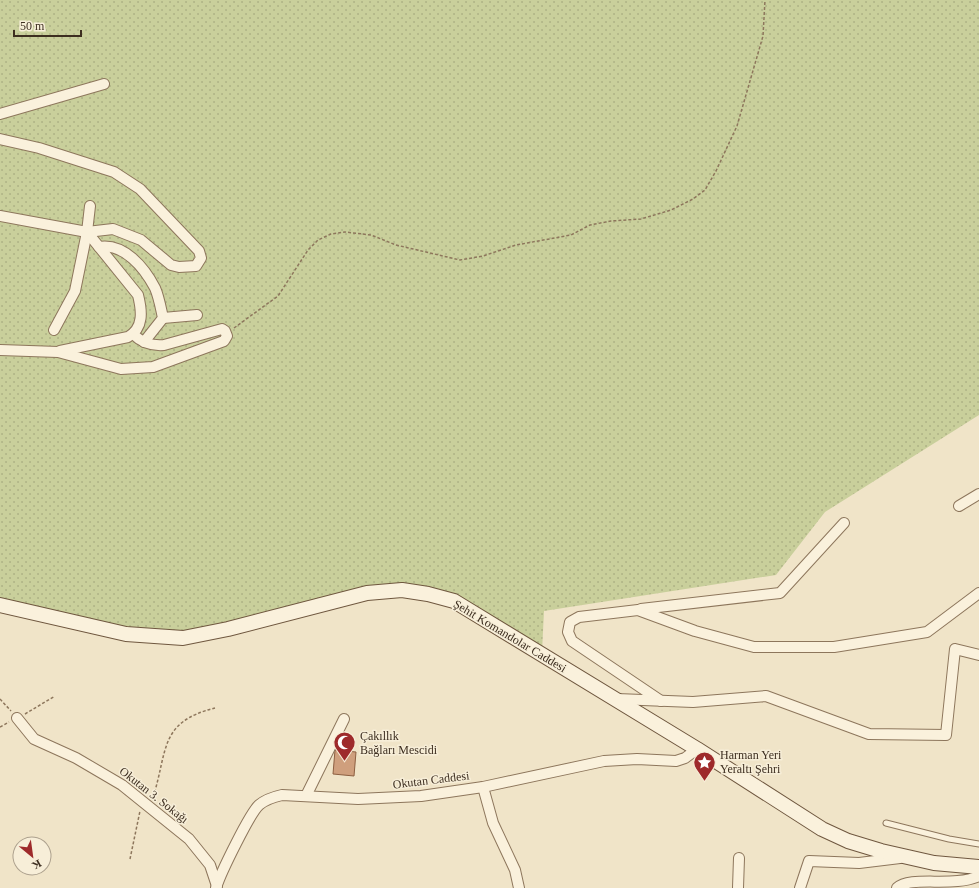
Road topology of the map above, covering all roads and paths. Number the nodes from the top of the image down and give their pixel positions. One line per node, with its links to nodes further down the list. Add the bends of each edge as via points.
1 (765, 0): 12 (path, via 763,36 737,126 709,184 693,199 671,210 642,219 611,221 590,226 571,235 516,245 483,256 460,260 396,246 372,235 345,232 331,234 318,240 308,250 278,296)
2 (104, 84): 3 (street)
3 (0, 114)
4 (0, 139): 7 (street, via 40,148 114,172 140,189 199,251 200,261 196,266 179,267 168,262 141,240 113,229)
5 (90, 206): 7 (street)
6 (0, 216): 7 (street)
7 (87, 232): 8 (street); 11 (street, via 75,291)
8 (99, 247): 10 (street, via 124,250 141,268 155,288); 13 (street, via 138,295 141,317)
9 (197, 315): 10 (street)
10 (164, 318): 14 (street)
11 (54, 330)
12 (227, 332): 14 (street, via 222,329 164,345 155,346); 16 (street, via 224,341 153,367 121,369)
13 (133, 334): 14 (street); 16 (street)
14 (144, 342)
15 (0, 350): 16 (street)
16 (58, 352)
17 (979, 494): 18 (street)
18 (959, 506)
19 (844, 523): 22 (street, via 780,593)
20 (979, 593): 22 (street, via 927,632 834,647 754,647 695,631)
21 (0, 605): 26 (main road, Şehit Komandolar Caddesi, via 126,634 183,638 367,593 402,590 454,601)
22 (638, 610): 27 (street, via 579,617 570,622 569,637)
23 (979, 655): 27 (street, via 956,650 946,735 870,734 766,696 693,702)
24 (55, 696): 29 (path)
25 (0, 699): 29 (path)
26 (614, 699): 27 (street); 31 (main road, Şehit Komandolar Caddesi)
27 (661, 701)
28 (215, 708): 34 (path, via 192,716 170,735 163,751 158,780)
29 (17, 718): 34 (street, Okutan 3. Sokağı, via 34,739 122,785)
30 (344, 719): 33 (street)
31 (697, 749): 32 (street, Okutan Caddesi, via 685,758 676,760 604,761); 37 (main road, Şehit Komandolar Caddesi, via 822,829 855,843)
32 (483, 787): 33 (street, Okutan Caddesi, via 391,799); 43 (street, via 493,823 512,863)
33 (306, 796): 42 (street, Okutan Caddesi, via 282,795 259,805)
34 (146, 804): 39 (path); 42 (street, Okutan 3. Sokağı, via 189,839 210,865)
35 (886, 823): 36 (lane, via 943,838)
36 (979, 844)
37 (909, 857): 40 (main road, Şehit Komandolar Caddesi, via 934,863); 45 (street, via 859,863 809,861)
38 (739, 858): 44 (street)
39 (130, 859)
40 (979, 867)
41 (979, 876): 46 (street, via 969,884 959,887 906,884)
42 (216, 887)
43 (519, 888)
44 (738, 888)
45 (800, 888)
46 (897, 888)

